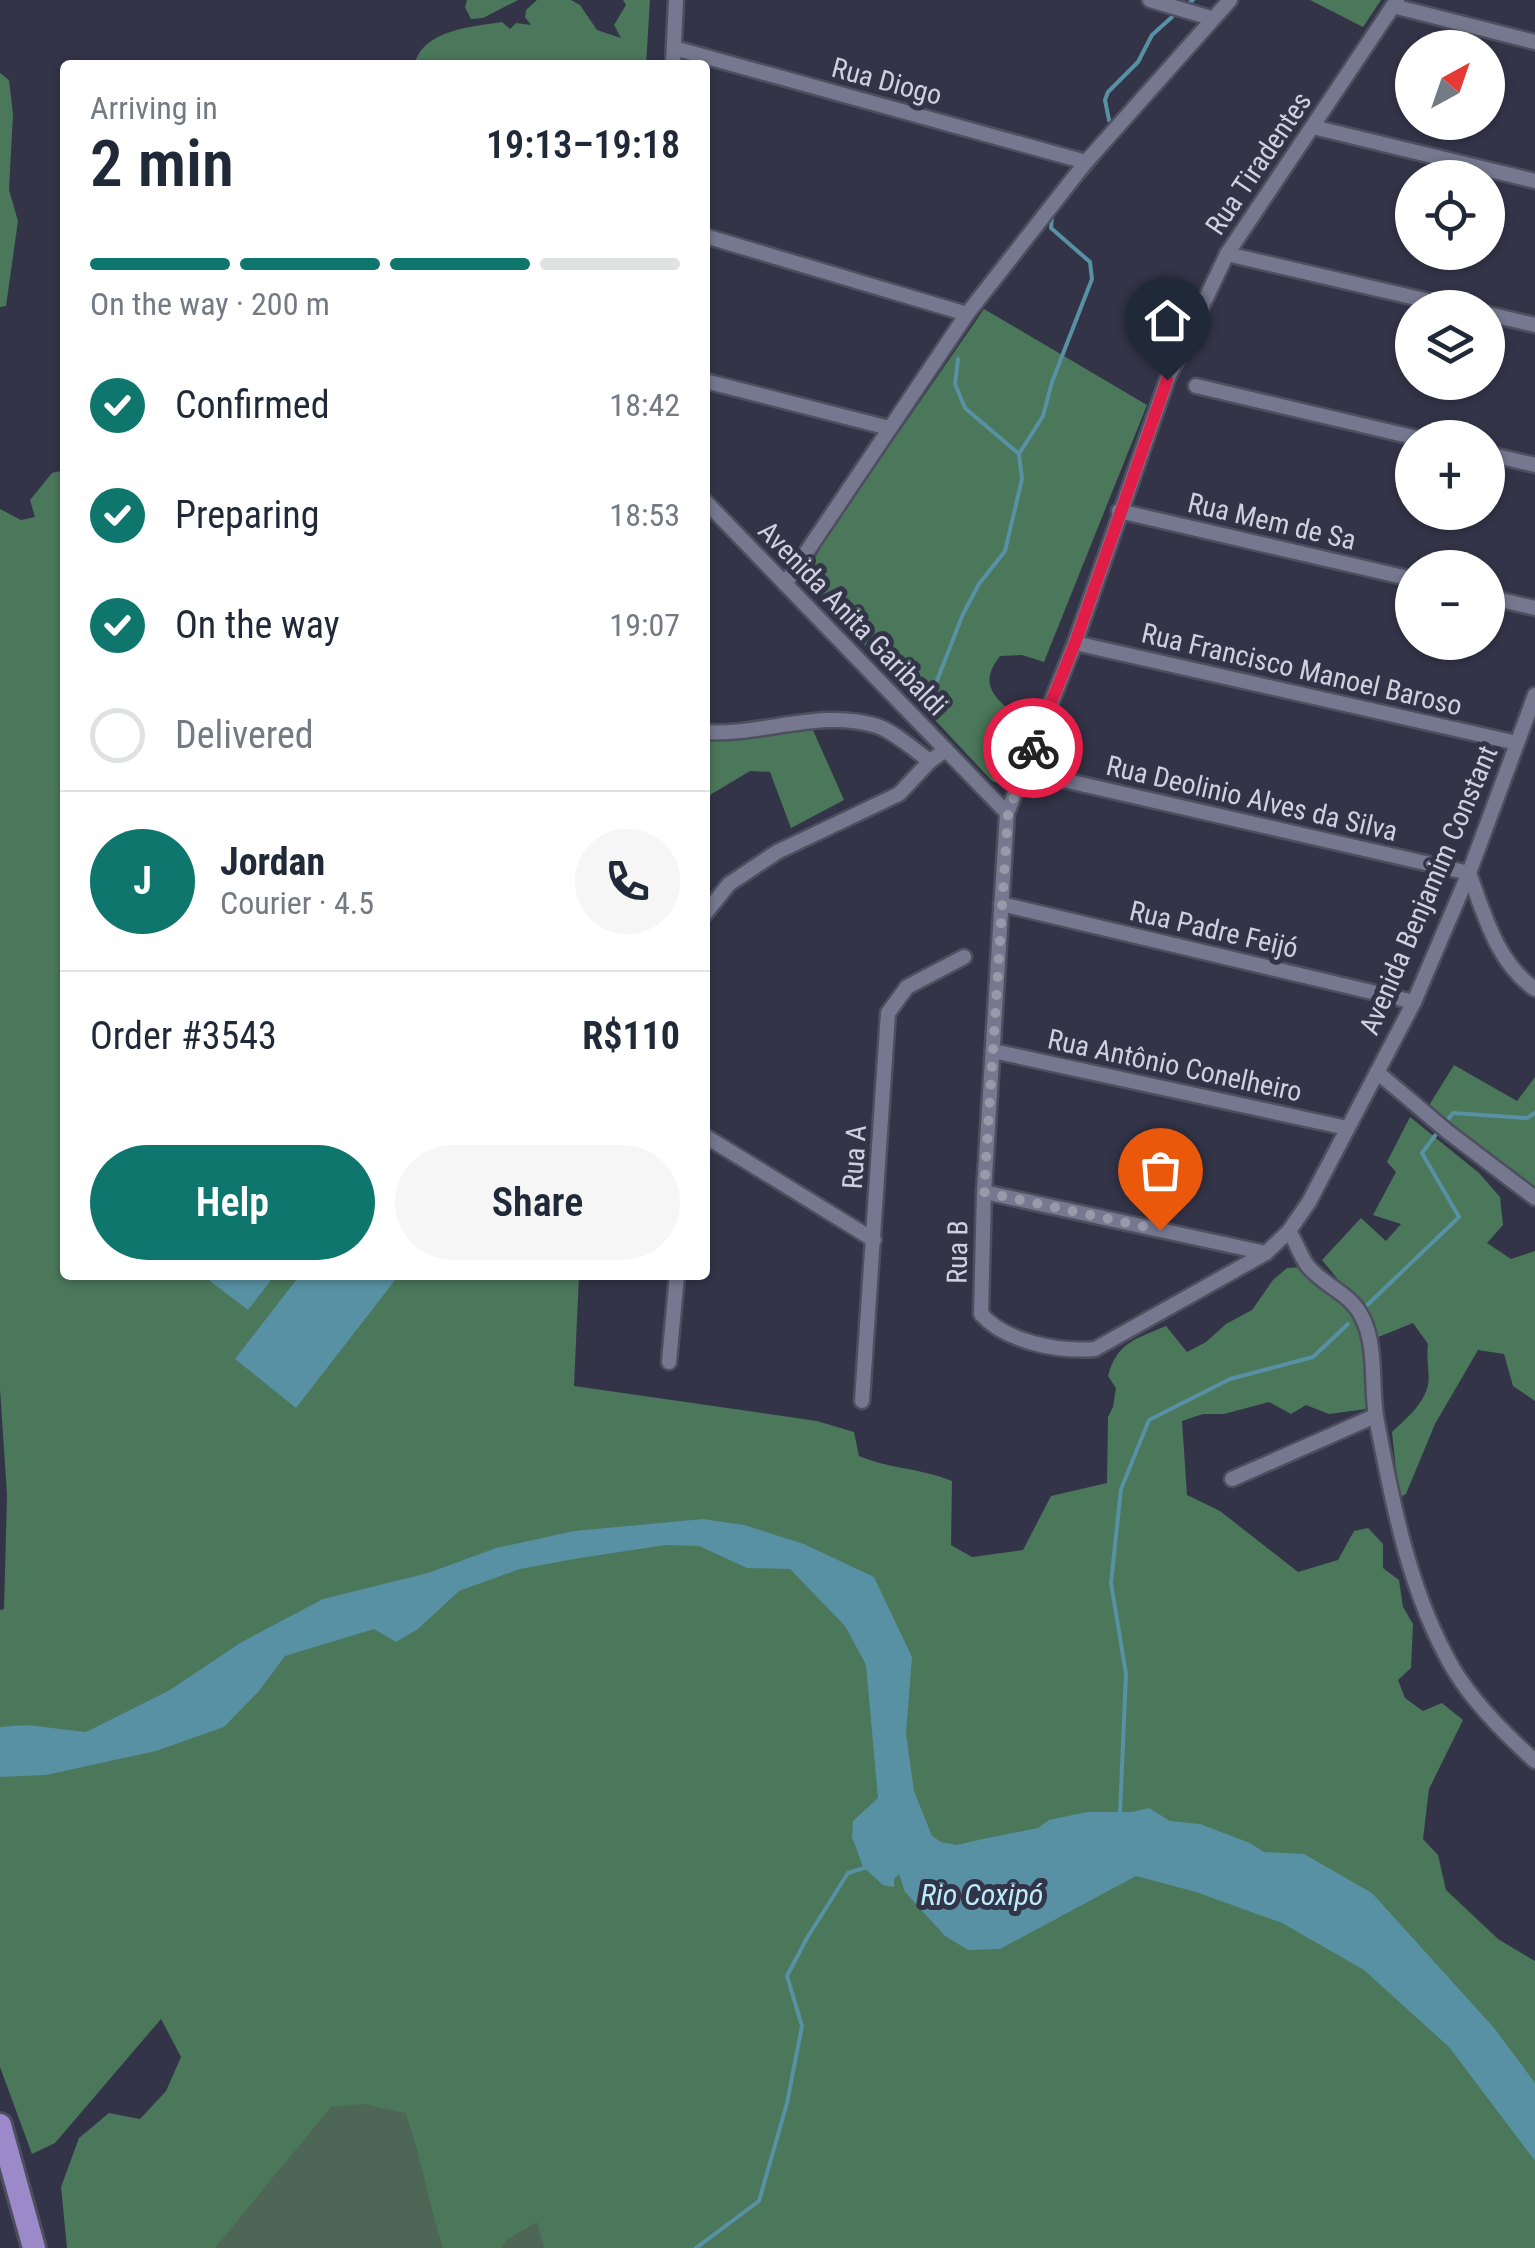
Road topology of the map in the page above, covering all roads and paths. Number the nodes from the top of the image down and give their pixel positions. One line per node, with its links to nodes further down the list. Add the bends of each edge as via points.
1 (676, 0): 7 (street)
2 (1150, 0): 5 (street)
3 (1230, 0): 5 (street)
4 (1395, 3): 6 (street); 9 (street, Rua Tiradentes)
5 (1211, 18): 10 (street)
6 (1535, 42)
7 (674, 48): 8 (street); 10 (street, Rua Diogo)
8 (673, 60)
9 (1313, 127): 11 (street); 13 (street, Rua Tiradentes)
10 (1086, 162): 15 (street)
11 (1535, 182)
12 (710, 237): 15 (street)
13 (1227, 254): 14 (street); 25 (street, Rua Tiradentes, via 1167,380)
14 (1395, 293)
15 (967, 314): 20 (street)
16 (1505, 318): 17 (street)
17 (1535, 325)
18 (710, 383): 20 (street)
19 (1196, 386): 21 (street)
20 (888, 428): 27 (street)
21 (1395, 433)
22 (1505, 458): 23 (street)
23 (1535, 465)
24 (710, 507): 27 (street, Avenida Anita Garibaldi)
25 (1120, 511): 26 (street, Rua Mem de Sa); 30 (street, Rua Tiradentes)
26 (1395, 575)
27 (785, 584): 34 (street, Avenida Anita Garibaldi)
28 (1505, 601): 29 (street)
29 (1535, 608)
30 (1075, 643): 33 (street, Rua Francisco Manoel Baroso); 36 (street, Rua Tiradentes)
31 (1535, 696): 33 (street, Avenida Benjamim Constant)
32 (710, 733): 35 (street, via 832,718 880,726)
33 (1517, 744): 38 (street, Avenida Benjamim Constant)
34 (946, 750): 35 (street); 37 (street, Avenida Anita Garibaldi)
35 (930, 761): 40 (street, via 899,794 777,852 728,884)
36 (1024, 771): 37 (street, Rua Tiradentes); 38 (street, Rua Deolinio Alves da Silva)
37 (1008, 813): 39 (street, Rua B)
38 (1469, 873): 42 (street, via 1493,938); 43 (street, Avenida Benjamim Constant)
39 (1002, 904): 43 (street, Rua Padre Feijó); 44 (street, Rua B)
40 (710, 907)
41 (964, 957): 51 (street, Rua A, via 907,987 888,1013)
42 (1535, 989)
43 (1414, 1002): 45 (street, Avenida Benjamim Constant)
44 (993, 1051): 46 (street, Rua Antônio Conelheiro); 48 (street, Rua B)
45 (1377, 1072): 46 (street, Avenida Benjamim Constant); 49 (street)
46 (1347, 1128): 50 (street, Avenida Benjamim Constant)
47 (710, 1139): 51 (street)
48 (984, 1192): 52 (street); 52 (street, Rua B, via 981,1314 1012,1336 1076,1350 1107,1344)
49 (1535, 1198)
50 (1289, 1232): 52 (street, Avenida Benjamim Constant); 56 (street, via 1306,1264 1353,1302 1364,1320)
51 (874, 1240): 55 (street, Rua A)
52 (1266, 1254)
53 (677, 1280): 54 (street)
54 (669, 1362)
55 (862, 1401)
56 (1375, 1416): 57 (street); 58 (street, via 1402,1542 1431,1620 1455,1671)
57 (1232, 1480)
58 (1535, 1761)
59 (0, 2125): 60 (main road)
60 (34, 2248)

